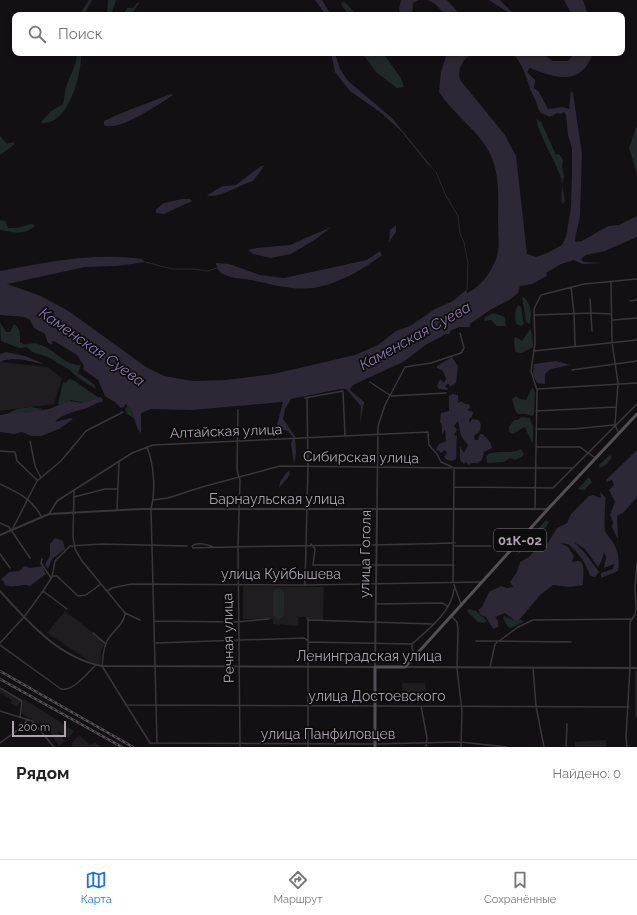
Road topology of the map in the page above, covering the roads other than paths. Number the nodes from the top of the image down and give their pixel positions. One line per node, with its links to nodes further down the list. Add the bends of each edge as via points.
1 (637, 279): 2 (street)
2 (611, 282): 3 (street, via 584,284); 9 (street)
3 (571, 288): 7 (street); 10 (street, via 541,295)
4 (590, 299): 8 (street)
5 (637, 300): 6 (street)
6 (630, 301)
7 (574, 313): 8 (street); 10 (street); 17 (street)
8 (591, 313): 9 (street); 13 (street)
9 (612, 314): 12 (street)
10 (535, 315): 18 (street)
11 (637, 318): 12 (street)
12 (612, 320): 16 (street)
13 (592, 331)
14 (460, 333): 27 (street, улица Гоголя, via 464,348 461,353 431,363 405,367)
15 (637, 340): 16 (street)
16 (612, 342): 17 (street); 20 (street)
17 (575, 346): 18 (street)
18 (534, 351): 25 (street, via 531,375)
19 (637, 361): 20 (street)
20 (615, 364): 21 (street); 24 (street)
21 (572, 370)
22 (370, 382): 27 (street)
23 (637, 382): 24 (street)
24 (618, 383): 25 (street); 29 (street)
25 (537, 388): 31 (street)
26 (446, 393): 27 (street)
27 (391, 396): 37 (street, улица Гоголя, via 381,416)
28 (637, 404): 34 (street)
29 (616, 407): 31 (street); 34 (street)
30 (238, 410): 41 (street, Речная улица)
31 (536, 411): 35 (street)
32 (123, 412): 54 (street, via 86,431 61,461)
33 (637, 414): 36 (main road, 01К-02)
34 (615, 425): 35 (street); 36 (street); 45 (street)
35 (536, 430): 43 (street)
36 (619, 434): 46 (main road, 01К-02)
37 (377, 435): 38 (street, Алтайская улица); 49 (street, улица Гоголя); 50 (street, Алтайская улица, via 428,432 429,445 441,462)
38 (345, 436): 39 (street, Алтайская улица); 39 (street, via 342,391 306,399)
39 (308, 438): 41 (street, Алтайская улица); 48 (street)
40 (30, 441): 54 (street)
41 (237, 441): 42 (street, Алтайская улица); 53 (street, Речная улица)
42 (147, 447): 47 (street, Алтайская улица); 63 (street, via 152,465)
43 (536, 447): 45 (street, via 580,447); 51 (street)
44 (0, 451): 55 (street, via 15,452 17,461)
45 (588, 453): 46 (street); 52 (street)
46 (596, 458): 70 (main road, 01К-02)
47 (119, 461): 59 (street); 60 (street, Алтайская улица)
48 (308, 466): 49 (street, Сибирская улица); 53 (street, Сибирская улица, via 280,466); 64 (street)
49 (377, 467): 50 (street, Сибирская улица); 65 (street, улица Гоголя)
50 (454, 468): 51 (street, Сибирская улица); 57 (street)
51 (536, 468): 52 (street, Сибирская улица); 58 (street)
52 (573, 468): 58 (street, via 553,488)
53 (239, 477): 63 (street, Сибирская улица); 67 (street, Речная улица)
54 (41, 478): 55 (street)
55 (37, 481): 62 (street)
56 (0, 484): 62 (street, via 12,488)
57 (454, 487): 58 (street); 68 (street)
58 (536, 488): 69 (street)
59 (118, 489): 61 (street, via 105,489); 71 (street)
60 (74, 490): 61 (street); 73 (street, Алтайская улица, via 57,501)
61 (74, 497): 72 (street)
62 (28, 499): 74 (street); 76 (street)
63 (153, 500): 66 (street)
64 (307, 508): 65 (street, Барнаульская улица); 67 (street, Барнаульская улица); 81 (street)
65 (377, 508): 68 (street, Барнаульская улица); 86 (street, улица Гоголя)
66 (151, 509): 67 (street, Барнаульская улица); 71 (street, Барнаульская улица); 83 (street)
67 (240, 509): 85 (street, Речная улица)
68 (455, 509): 69 (street, Барнаульская улица); 79 (street)
69 (535, 509): 70 (street, Барнаульская улица)
70 (548, 509): 100 (main road, 01К-02)
71 (117, 510): 72 (street, Барнаульская улица)
72 (74, 512): 73 (street, Барнаульская улица); 82 (street)
73 (48, 514): 74 (street, Барнаульская улица)
74 (41, 516): 76 (street, Барнаульская улица)
75 (0, 523): 77 (street)
76 (13, 528): 77 (street, Барнаульская улица)
77 (10, 529): 78 (street, Барнаульская улица); 91 (street)
78 (0, 535)
79 (455, 543): 86 (street); 87 (street)
80 (311, 544): 81 (street); 86 (street); 95 (street, via 315,549 313,565)
81 (306, 545): 85 (street); 105 (street)
82 (74, 546): 83 (street); 97 (street, via 70,546 55,561); 101 (street, via 82,561)
83 (152, 546): 84 (street); 102 (street)
84 (187, 546)
85 (238, 546): 89 (street); 104 (street, Речная улица)
86 (376, 546): 95 (street, улица Гоголя)
87 (454, 546): 88 (street); 94 (street)
88 (491, 546)
89 (214, 547): 89 (street, via 193,548 192,546 207,544)
90 (0, 554): 96 (street)
91 (30, 558)
92 (42, 559): 98 (street, via 41,563)
93 (637, 563): 110 (street)
94 (454, 565): 95 (street); 99 (street)
95 (376, 566): 103 (street, улица Гоголя)
96 (10, 568)
97 (53, 576): 98 (street); 101 (street, via 57,576 78,596 86,595)
98 (52, 578): 108 (street)
99 (453, 582): 100 (street, улица Куйбышева); 103 (street, улица Куйбышева); 106 (street)
100 (482, 582): 112 (main road, 01К-02)
101 (101, 584): 109 (street)
102 (153, 584): 104 (street, улица Куйбышева); 109 (street, улица Куйбышева, via 132,584); 122 (street)
103 (376, 584): 105 (street, улица Куйбышева); 111 (street, улица Гоголя)
104 (238, 585): 105 (street, улица Куйбышева); 123 (street, Речная улица)
105 (305, 585)
106 (454, 588): 112 (street); 113 (street, via 453,598)
107 (0, 591): 117 (street, Ленинградская улица)
108 (43, 591): 114 (street); 117 (street)
109 (107, 591): 116 (street)
110 (636, 591): 120 (street, via 635,616)
111 (375, 604): 113 (street, via 443,603); 124 (street, улица Гоголя)
112 (461, 604): 118 (main road, 01К-02)
113 (448, 607): 115 (street)
114 (67, 609)
115 (445, 612): 118 (street); 125 (street)
116 (125, 613): 121 (street); 135 (street)
117 (24, 617): 134 (street); 138 (street, Ленинградская улица, via 49,640)
118 (450, 617): 137 (main road, 01К-02); 145 (street, via 457,622)
119 (269, 619): 123 (street)
120 (631, 619): 131 (street, via 533,620 518,627); 148 (street)
121 (140, 620)
122 (154, 620): 123 (street); 133 (street)
123 (238, 620): 127 (street, Речная улица)
124 (375, 622): 125 (street); 128 (street, via 308,619); 129 (street, улица Гоголя)
125 (432, 624): 136 (street)
126 (93, 633): 135 (street)
127 (238, 640): 128 (street, via 304,638); 133 (street); 141 (street, Речная улица)
128 (308, 641): 129 (street); 142 (street)
129 (374, 642): 136 (street); 143 (street, улица Гоголя)
130 (476, 642): 131 (street)
131 (499, 642): 132 (street); 146 (street, via 494,648)
132 (571, 642)
133 (155, 643): 140 (street)
134 (0, 644): 138 (street, via 58,688 65,690 71,688)
135 (106, 644): 139 (street)
136 (412, 644): 137 (street)
137 (415, 655): 144 (main road, 01К-02)
138 (96, 665): 139 (street, Ленинградская улица)
139 (102, 666): 140 (street, Ленинградская улица); 151 (street)
140 (156, 667): 141 (street, Ленинградская улица); 152 (street)
141 (238, 667): 142 (street, Ленинградская улица); 153 (street, Речная улица)
142 (307, 667): 143 (street, Ленинградская улица); 154 (street)
143 (375, 667): 144 (main road, Ленинградская улица); 155 (main road, улица Гоголя)
144 (406, 667): 145 (street, Ленинградская улица)
145 (458, 667): 146 (street, Ленинградская улица); 157 (street)
146 (490, 667): 147 (street, Ленинградская улица)
147 (533, 667): 148 (street, Ленинградская улица); 158 (street)
148 (630, 668): 149 (street, Ленинградская улица); 159 (street)
149 (637, 668)
150 (0, 688): 161 (street, via 22,701)
151 (125, 705): 152 (street, улица Достоевского); 166 (street, улица Панфиловцев, via 150,743)
152 (156, 705): 153 (street, улица Достоевского); 166 (street)
153 (239, 706): 154 (street, улица Достоевского); 168 (street, Речная улица)
154 (307, 706): 155 (street, улица Достоевского); 169 (street)
155 (375, 706): 156 (street, улица Достоевского); 170 (main road, улица Гоголя)
156 (421, 706): 157 (street, улица Достоевского); 167 (street)
157 (462, 706): 158 (street, улица Достоевского); 164 (street)
158 (536, 706): 159 (street, улица Достоевского); 175 (street)
159 (629, 707): 177 (street)
160 (0, 711): 161 (street)
161 (20, 717): 162 (street)
162 (28, 719): 165 (street, via 22,728); 171 (street, via 37,725)
163 (567, 724): 176 (street)
164 (461, 742): 167 (street, улица Панфиловцев); 173 (street); 174 (street, улица Панфиловцев)
165 (0, 743)
166 (157, 743): 168 (street, улица Панфиловцев)
167 (427, 743): 170 (street, улица Панфиловцев); 172 (street)
168 (240, 746): 169 (street, улица Панфиловцев)
169 (308, 746): 170 (street, улица Панфиловцев)
170 (375, 746)
171 (54, 747)
172 (426, 747)
173 (461, 747)
174 (506, 747)
175 (544, 747)
176 (566, 747)
177 (627, 747)

